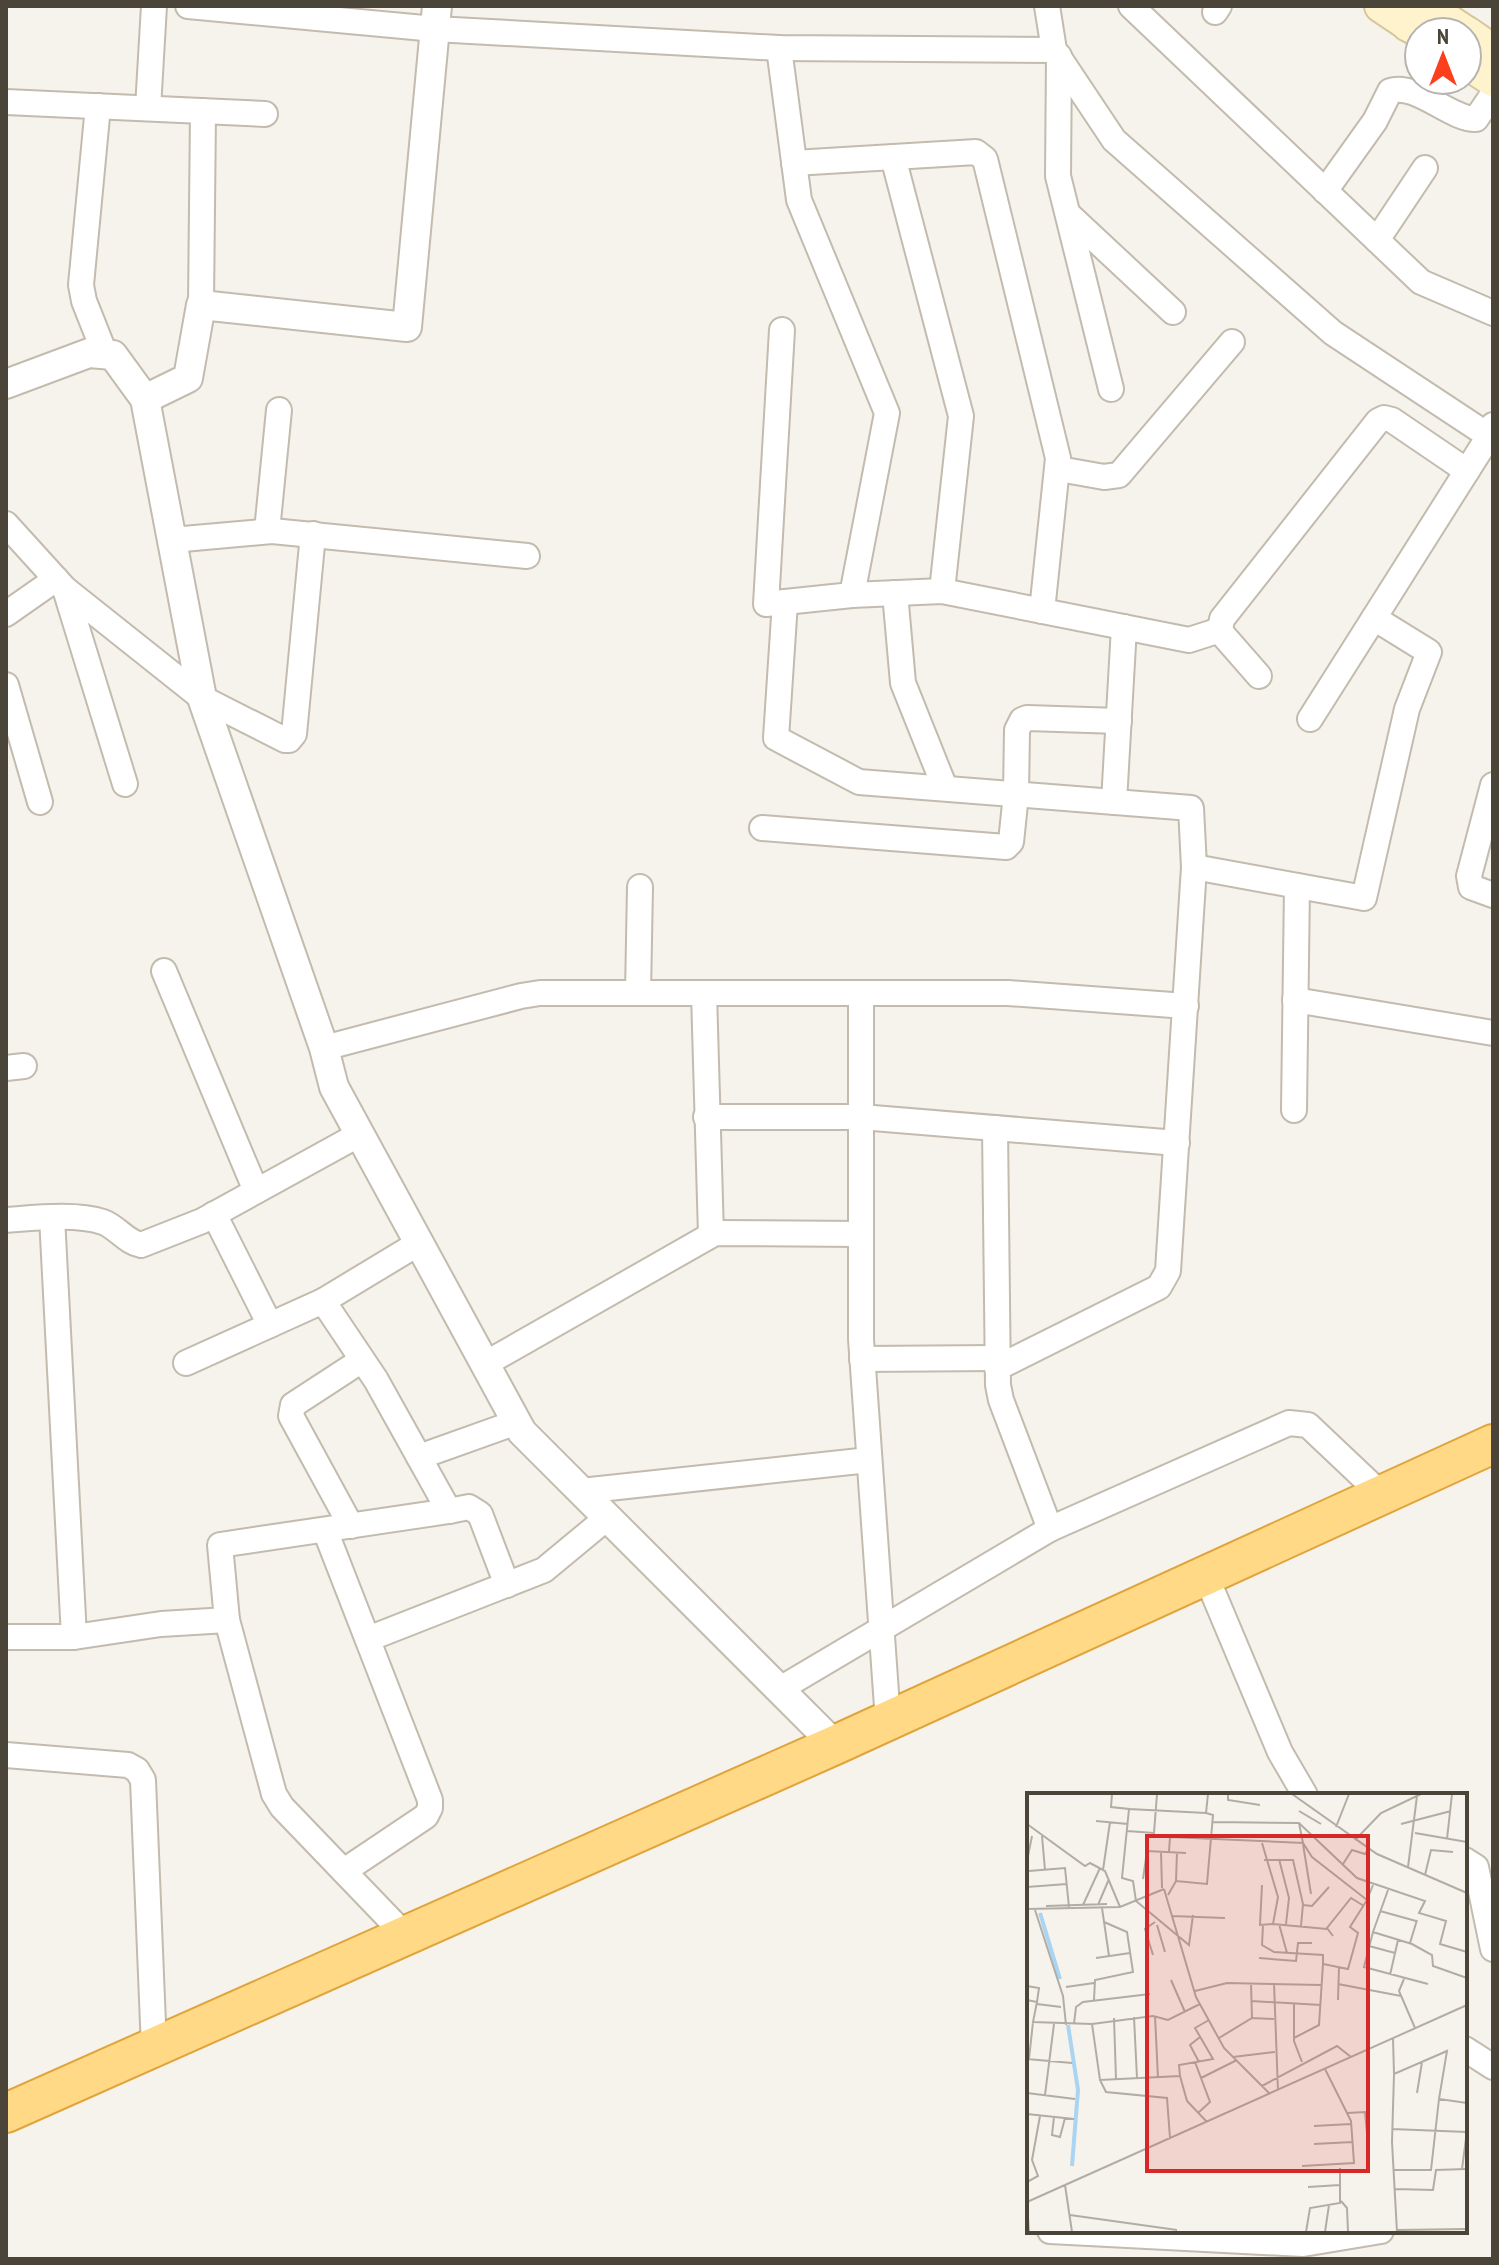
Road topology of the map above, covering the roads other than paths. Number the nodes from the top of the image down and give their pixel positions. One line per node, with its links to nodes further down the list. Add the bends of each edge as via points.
1 (154, 6): 13 (street)
2 (188, 6): 7 (street)
3 (1047, 6): 9 (street)
4 (1131, 6): 19 (street)
5 (1381, 6): 6 (main road)
6 (1406, 16)
7 (436, 17): 8 (street); 22 (street, via 407,327)
8 (779, 48): 9 (street); 17 (street)
9 (1057, 53): 20 (street, via 1057,165); 33 (street, via 1114,140 1333,333)
10 (1493, 94): 19 (street, via 1476,119 1469,119 1401,89 1390,91)
11 (6, 102): 12 (street)
12 (98, 106): 13 (street); 27 (street, via 81,285)
13 (148, 108): 14 (street)
14 (203, 111): 15 (street); 22 (street)
15 (265, 114)
16 (893, 157): 17 (street); 34 (street, via 976,152 985,159); 42 (street, via 961,416)
17 (794, 163): 44 (street, via 799,200 887,413)
18 (1425, 168): 21 (street)
19 (1325, 191): 21 (street)
20 (1068, 214): 23 (street); 29 (street)
21 (1377, 240): 24 (street, via 1421,282)
22 (201, 305): 30 (street, via 188,378)
23 (1173, 312)
24 (1493, 313)
25 (782, 330): 45 (street, via 766,604)
26 (1232, 342): 34 (street, via 1119,475)
27 (109, 354): 28 (street, via 89,353); 30 (street); 31 (street, via 87,370)
28 (6, 384)
29 (1111, 389)
30 (145, 399): 39 (street)
31 (6, 405)
32 (279, 410): 37 (street)
33 (1491, 430): 35 (street)
34 (1059, 469): 46 (street)
35 (1467, 471): 48 (street); 50 (street, via 1392,420 1378,421 1222,619)
36 (6, 524): 41 (street)
37 (267, 531): 38 (street); 39 (street)
38 (313, 534): 40 (street); 53 (street, via 292,738 285,740)
39 (172, 540): 53 (street)
40 (527, 556)
41 (61, 584): 47 (street); 53 (street); 56 (street)
42 (942, 591): 43 (street); 46 (street)
43 (895, 593): 44 (street); 58 (street, via 903,683)
44 (852, 595): 45 (street)
45 (785, 602): 58 (street, via 776,738 859,782)
46 (1042, 611): 49 (street)
47 (6, 614)
48 (1374, 618): 54 (street); 64 (street, via 1429,652 1407,709 1364,898)
49 (1124, 627): 50 (street, via 1189,640); 55 (street)
50 (1220, 630): 51 (street)
51 (1259, 676)
52 (6, 685): 60 (street)
53 (202, 698): 74 (street)
54 (1310, 719)
55 (1119, 721): 59 (street, via 1022,720 1017,730); 61 (street)
56 (125, 784)
57 (1493, 785): 66 (street, via 1469,876 1471,887)
58 (945, 788): 59 (street)
59 (1016, 794): 61 (street); 62 (street, via 1006,847)
60 (40, 802)
61 (1114, 802): 63 (street, via 1191,808)
62 (762, 828)
63 (1194, 867): 64 (street); 72 (street)
64 (1297, 886): 71 (street)
65 (640, 887): 68 (street)
66 (1493, 895)
67 (164, 971): 81 (street)
68 (638, 993): 69 (street); 74 (street, via 531,994)
69 (704, 993): 70 (street); 76 (street)
70 (861, 993): 72 (street, via 1020,993); 77 (street)
71 (1295, 1000): 73 (street); 75 (street)
72 (1186, 1006): 80 (street)
73 (1493, 1033)
74 (324, 1048): 79 (street, via 334,1087)
75 (1294, 1110)
76 (706, 1117): 77 (street); 86 (street)
77 (861, 1117): 78 (street); 85 (street)
78 (995, 1128): 80 (street); 93 (street)
79 (360, 1134): 81 (street); 87 (street)
80 (1177, 1143): 93 (street, via 1165,1280)
81 (256, 1191): 82 (street)
82 (214, 1214): 83 (street, via 141,1245 107,1223); 89 (street)
83 (52, 1217): 84 (street); 111 (street)
84 (6, 1220)
85 (861, 1234): 86 (street); 90 (street)
86 (711, 1235): 94 (street)
87 (419, 1243): 88 (street); 94 (street)
88 (323, 1301): 89 (street); 91 (street)
89 (270, 1325): 92 (street)
90 (862, 1359): 93 (street); 98 (street)
91 (362, 1360): 97 (street); 103 (street, via 290,1410)
92 (186, 1363)
93 (997, 1363): 104 (street, via 1001,1400)
94 (485, 1364): 95 (street)
95 (517, 1422): 97 (street); 99 (street)
96 (1493, 1444): 100 (highway)
97 (419, 1457): 101 (street)
98 (869, 1460): 99 (street); 109 (street)
99 (581, 1491): 102 (street)
100 (1382, 1495): 104 (street, via 1308,1425 1296,1422); 106 (highway)
101 (449, 1511): 103 (street); 107 (street, via 469,1507 480,1514)
102 (608, 1517): 107 (street, via 552,1565); 113 (street)
103 (351, 1526): 105 (street)
104 (1050, 1529): 109 (street)
105 (325, 1530): 108 (street, via 220,1545); 112 (street)
106 (1206, 1576): 114 (highway); 117 (street, via 1280,1752)
107 (507, 1585): 112 (street)
108 (216, 1621): 111 (street); 119 (street, via 274,1794)
109 (882, 1631): 113 (street); 114 (street)
110 (6, 1637): 111 (street)
111 (74, 1637)
112 (368, 1639): 119 (street, via 430,1808 426,1816)
113 (780, 1689): 115 (street)
114 (888, 1721): 115 (highway)
115 (835, 1745): 120 (highway)
116 (6, 1755): 122 (street, via 128,1765 143,1780)
117 (1304, 1793)
118 (1467, 1861): 121 (street, via 1476,1867)
119 (344, 1871): 120 (street)
120 (405, 1935): 122 (highway)
121 (1493, 1949)
122 (154, 2048): 125 (highway)
123 (1467, 2050): 124 (street)
124 (1493, 2067)
125 (6, 2113)
126 (1074, 2233): 128 (street)
127 (1374, 2233): 128 (street)
128 (1304, 2252)

